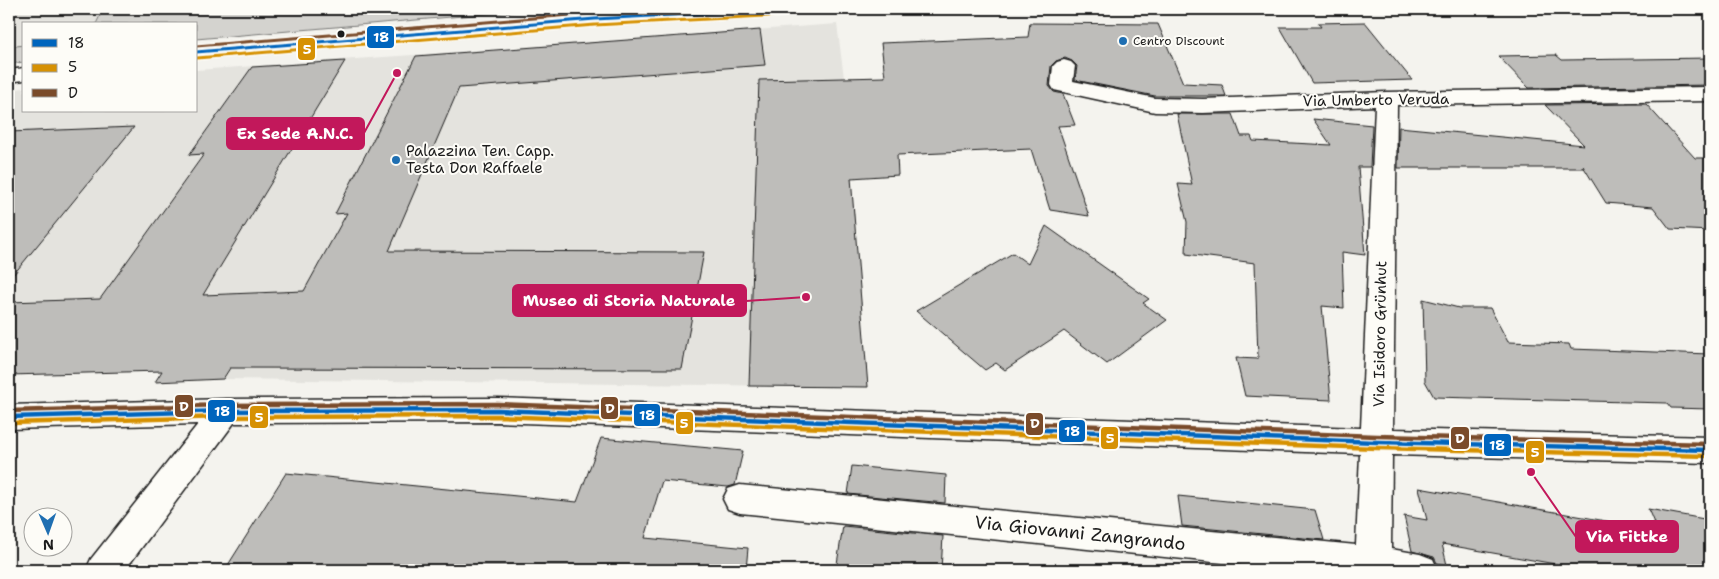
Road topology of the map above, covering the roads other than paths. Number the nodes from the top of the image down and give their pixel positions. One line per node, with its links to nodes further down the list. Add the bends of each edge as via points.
1 (785, 9): 2 (street, via 595,19)
2 (198, 52)
3 (1064, 66): 7 (street, Via Umberto Veruda, via 1062,85 1155,105)
4 (22, 74): 5 (street)
5 (9, 76)
6 (1710, 94): 7 (street, Via Umberto Veruda)
7 (1386, 99): 10 (street, Via Isidoro Grünhut)
8 (226, 411): 9 (street); 10 (street, via 498,410); 14 (street)
9 (9, 418)
10 (1377, 442): 11 (street); 13 (street, Via Isidoro Grünhut)
11 (1710, 450)
12 (740, 499): 13 (street, Via Giovanni Zangrando)
13 (1374, 566): 15 (street, Via Giovanni Zangrando)
14 (104, 570)
15 (1420, 570)

